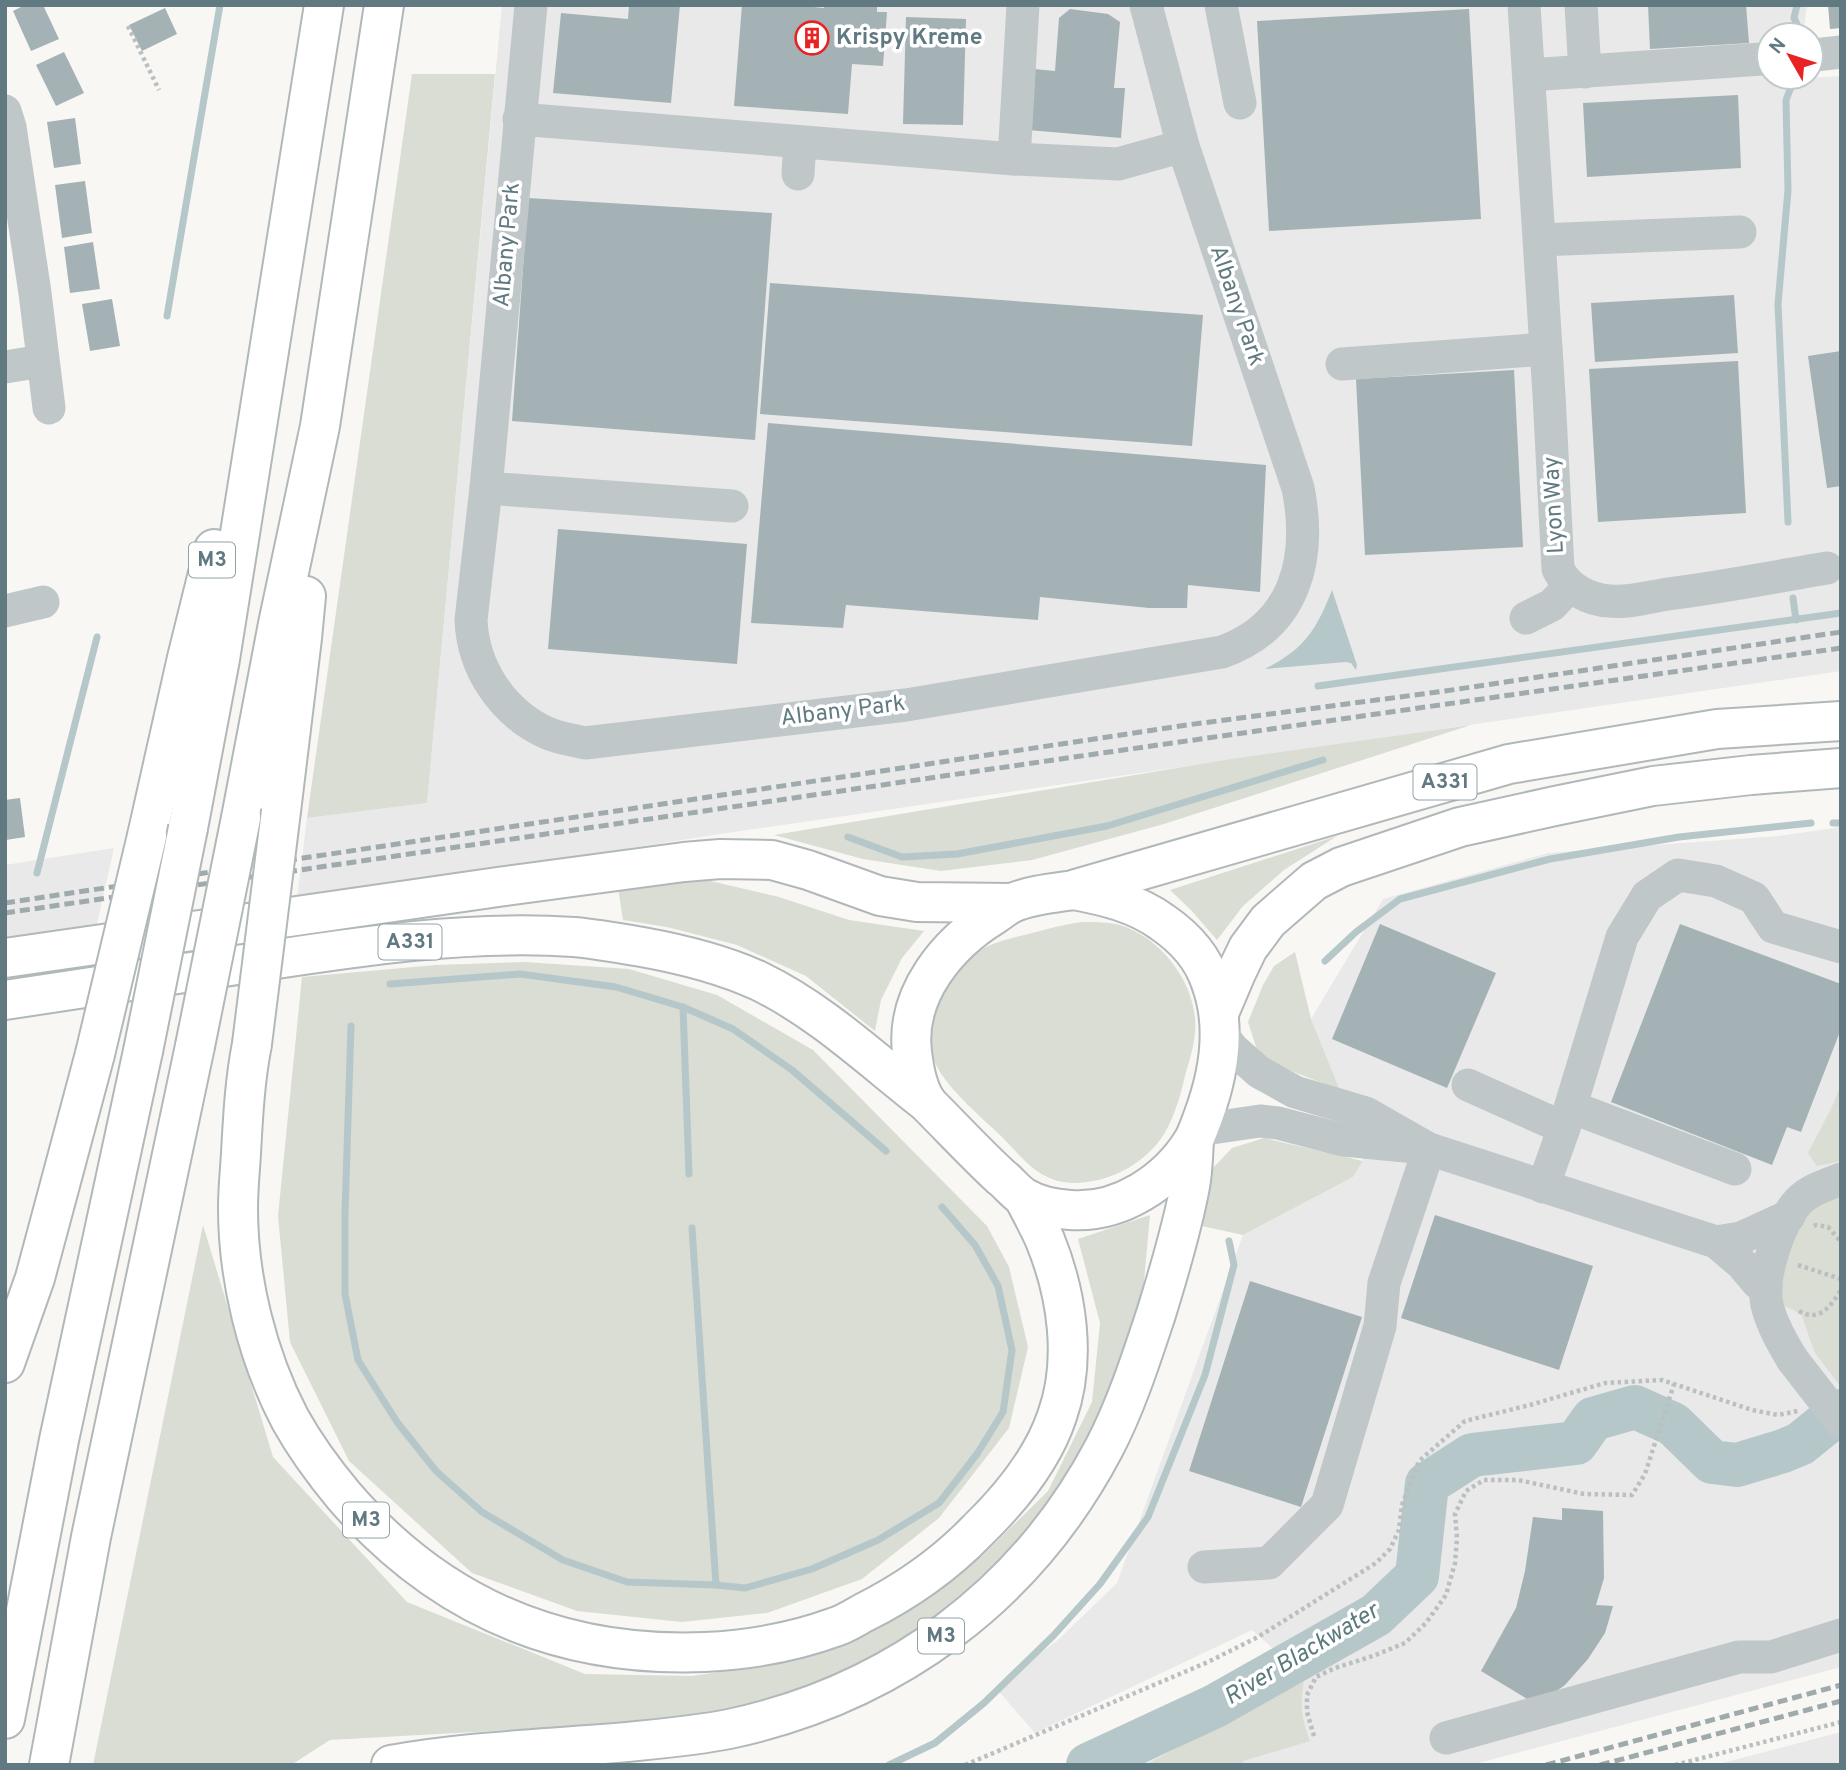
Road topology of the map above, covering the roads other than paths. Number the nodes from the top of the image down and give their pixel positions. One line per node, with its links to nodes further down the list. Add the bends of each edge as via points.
1 (324, 5): 19 (highway, M3)
2 (384, 5): 25 (highway, M3)
3 (531, 5): 14 (street, Albany Park)
4 (1023, 5): 16 (street)
5 (1146, 5): 15 (street, Albany Park)
6 (1221, 5): 12 (street)
7 (1524, 5): 11 (street, Lyon Way)
8 (1581, 5): 10 (street)
9 (1755, 60): 10 (street)
10 (1585, 72): 11 (street)
11 (1529, 75): 18 (street, Lyon Way)
12 (1240, 103)
13 (5, 111): 21 (street)
14 (519, 119): 16 (street, via 799,158); 26 (street, Albany Park)
15 (1183, 146): 16 (street, via 1118,164); 26 (street, Albany Park, via 1301,505 1302,558 1292,591 1270,621 1240,646 906,705 585,743 549,734 526,722 493,688 476,653 471,620)
16 (1014, 159)
17 (1740, 232): 18 (street)
18 (1540, 240): 20 (street, Lyon Way)
19 (280, 284): 55 (highway, M3, bridge, via 95,1054 35,1278); 59 (highway, M3, bridge, via 188,828)
20 (1546, 349): 22 (street); 29 (street, Lyon Way, via 1558,569)
21 (42, 361): 23 (street); 24 (street)
22 (1342, 364)
23 (5, 367)
24 (49, 408)
25 (320, 426): 51 (highway, M3, bridge, via 302,638 242,1128 238,1210 247,1298 259,1343 291,1420 355,1508 402,1553 483,1607 526,1626 591,1645 677,1653 726,1651 838,1626 891,1599 962,1546 1021,1482 1057,1417 1067,1361 1066,1320 1045,1241); 61 (highway, M3, bridge, via 91,1537)
26 (486, 488): 27 (street)
27 (732, 506)
28 (1827, 568): 29 (street, Lyon Way, via 1612,601 1592,598)
29 (1570, 586): 32 (street, via 1552,605)
30 (43, 602): 31 (street)
31 (5, 611)
32 (1525, 618)
33 (1841, 694): 35 (highway)
34 (1841, 721): 35 (highway, A331)
35 (1717, 729): 37 (highway, A331, via 1509,764)
36 (1841, 768): 42 (highway, A331, via 1653,786 1567,803 1460,827 1341,867 1314,881 1268,922 1248,948)
37 (1074, 890): 38 (highway); 42 (highway, via 1125,902 1163,922 1193,949 1211,981)
38 (1012, 903): 40 (highway, A331, via 906,901 772,860 720,859); 44 (highway, via 957,942 924,987 912,1023 911,1044)
39 (1841, 947): 45 (street, via 1773,927 1754,898 1716,881 1678,875 1647,897 1622,937)
40 (5, 958)
41 (5, 1000): 44 (highway, A331, via 365,947 469,936 574,937 672,953 759,981 825,1021)
42 (1219, 1022): 46 (highway, via 1215,1082); 47 (street, via 1233,1049 1270,1079 1295,1092 1366,1113)
43 (1468, 1085): 45 (street)
44 (926, 1102): 51 (highway)
45 (1567, 1118): 48 (street); 50 (street)
46 (1196, 1135): 47 (street, via 1260,1121 1343,1140); 51 (highway, via 1156,1181 1107,1208 1052,1208); 62 (highway, M3, via 1191,1183 1162,1293 1104,1447 1079,1492 1035,1552 956,1626 877,1676 765,1721 677,1737 471,1753)
47 (1429, 1149): 50 (street); 57 (street, via 1384,1283 1380,1326 1327,1505 1269,1563)
48 (1735, 1169)
49 (1841, 1179): 52 (street, via 1799,1201)
50 (1543, 1187): 53 (street)
51 (1024, 1198)
52 (1799, 1223): 53 (street); 54 (street, via 1779,1232)
53 (1716, 1242): 54 (street, via 1758,1283)
54 (1769, 1273): 56 (street, bridge, via 1767,1303 1776,1330 1792,1359)
55 (5, 1363)
56 (1841, 1422)
57 (1204, 1567)
58 (1841, 1634): 60 (street, via 1771,1657 1739,1657)
59 (5, 1719)
60 (1446, 1738)
61 (49, 1765)
62 (391, 1765)

